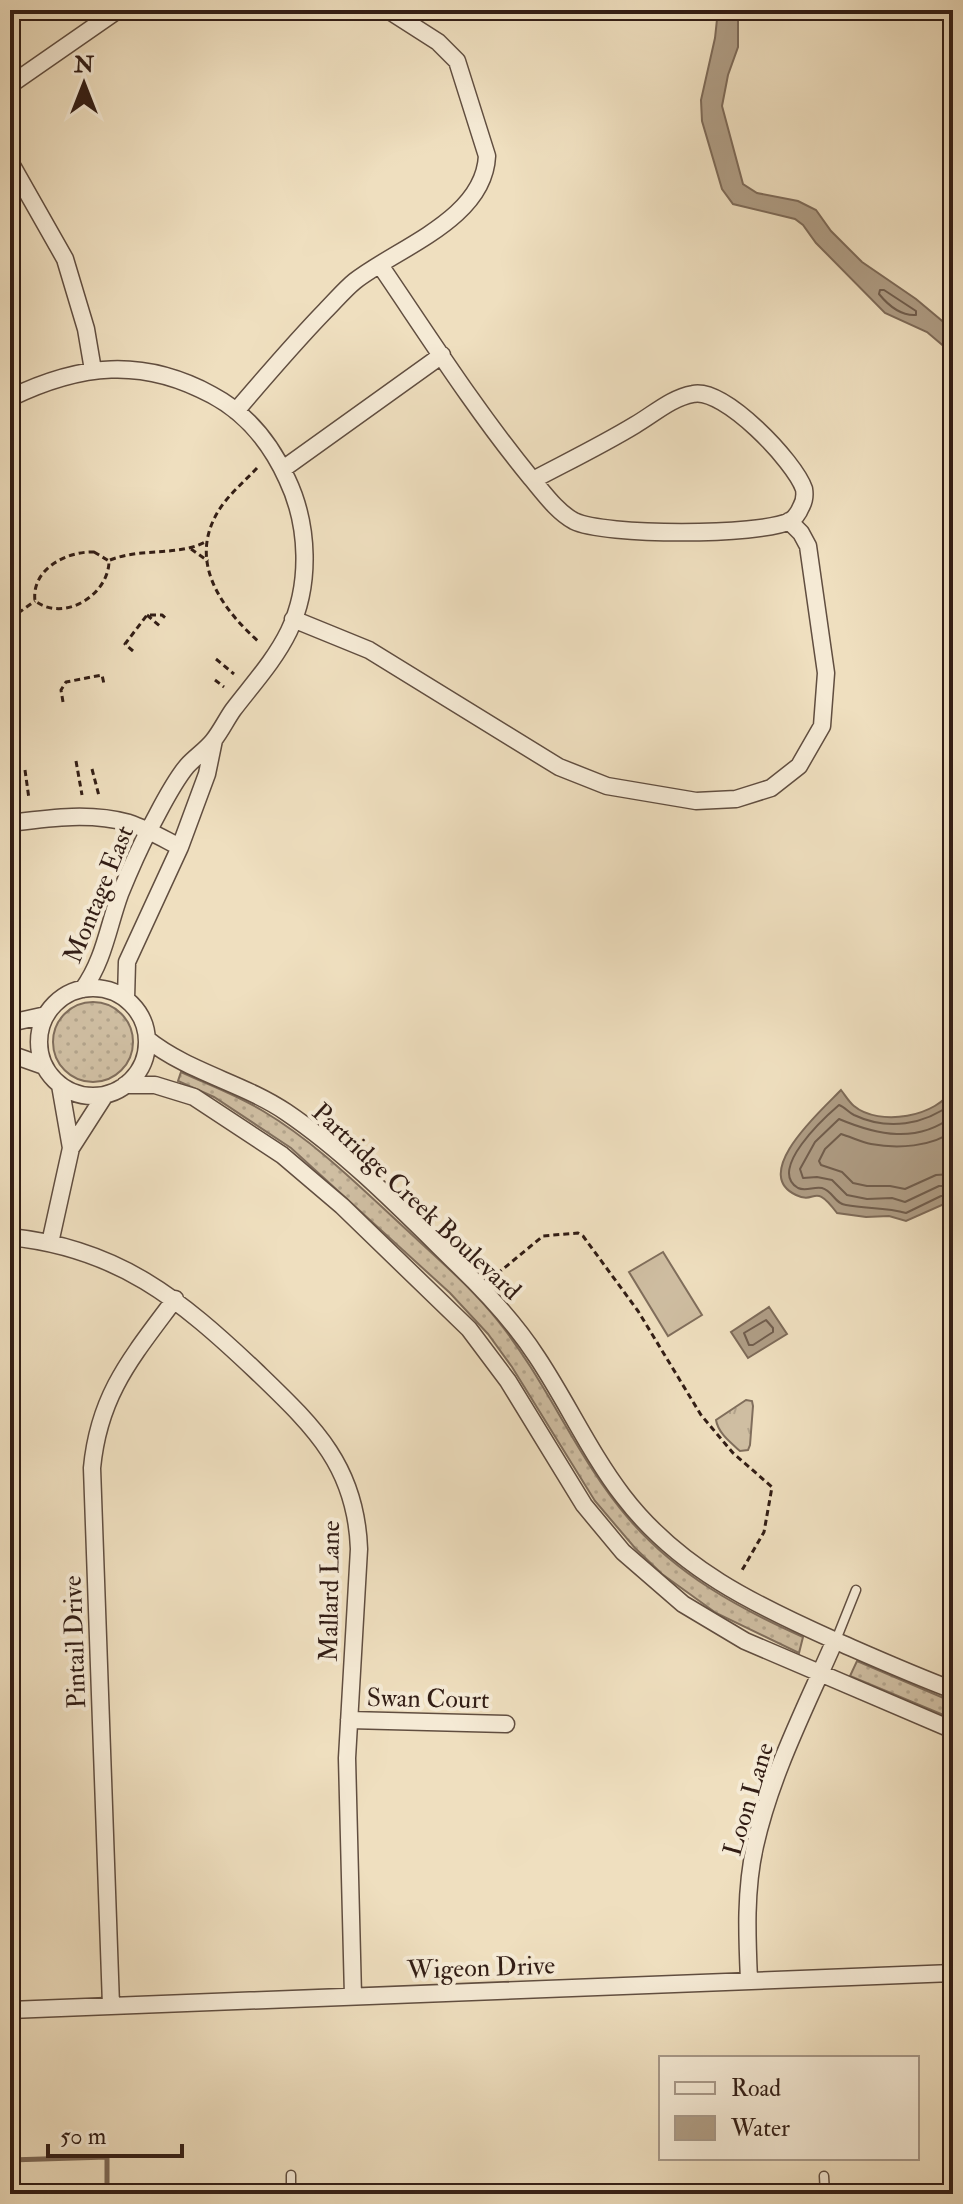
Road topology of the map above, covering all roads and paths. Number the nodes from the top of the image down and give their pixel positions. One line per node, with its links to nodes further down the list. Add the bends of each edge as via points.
1 (118, 10): 3 (street)
2 (388, 10): 5 (street, via 457,61 487,156 487,172 480,189 458,212)
3 (10, 85)
4 (10, 162): 7 (street, via 65,259)
5 (380, 265): 6 (street); 9 (street, via 355,281)
6 (442, 355): 11 (street); 12 (street)
7 (93, 370): 8 (street, Montage East); 9 (street, Montage East, via 148,371 173,378)
8 (10, 398)
9 (236, 411): 11 (street, Montage East)
10 (257, 468): 14 (path, via 225,501)
11 (283, 469): 21 (street, Montage East, via 304,541 304,573)
12 (533, 480): 13 (street, via 573,521 600,529 689,532); 13 (street, via 696,393 720,400 750,423 790,468 804,490 804,500)
13 (789, 521): 21 (street, via 808,546 826,673 822,726 799,766 771,788 736,799 696,801 607,786 559,767 369,650)
14 (207, 541): 15 (path); 17 (path)
15 (191, 549): 16 (path, via 136,552); 17 (path)
16 (109, 561): 18 (path, via 103,586 82,602 58,608); 18 (path, via 94,552 65,557 46,570)
17 (208, 561): 24 (path, via 226,609)
18 (35, 601): 20 (path)
19 (147, 615): 22 (path); 23 (path); 25 (path, via 125,644)
20 (10, 619)
21 (293, 619): 36 (street, Montage East, via 277,653)
22 (168, 620)
23 (162, 628)
24 (259, 642)
25 (133, 651)
26 (216, 659): 27 (path)
27 (234, 674)
28 (76, 680): 30 (path, via 102,675); 32 (path); 34 (path, via 61,690)
29 (215, 680): 31 (path)
30 (104, 684)
31 (224, 687)
32 (78, 688)
33 (10, 702): 35 (path)
34 (63, 702)
35 (12, 712)
36 (214, 740): 46 (street, Montage East, via 187,766); 47 (street, Montage East)
37 (76, 761): 41 (path)
38 (92, 769): 42 (path)
39 (25, 770): 43 (path)
40 (10, 785): 44 (path)
41 (82, 795)
42 (99, 796)
43 (29, 799)
44 (13, 800)
45 (10, 823): 46 (street, via 90,817)
46 (148, 831): 47 (street); 48 (street, Montage East, via 121,893 99,965)
47 (180, 847): 49 (street, Montage East, via 127,962)
48 (83, 989): 49 (street, via 106,990); 50 (street, via 62,998)
49 (126, 999): 52 (street, via 141,1017)
50 (46, 1015): 51 (street); 54 (street, via 39,1040)
51 (10, 1023)
52 (147, 1039): 56 (street, via 144,1060); 65 (street, Partridge Creek Boulevard, via 285,1112 346,1160 504,1314 536,1355 624,1497 668,1544 716,1582)
53 (10, 1054): 54 (street)
54 (44, 1066): 55 (street)
55 (60, 1085): 57 (street, via 82,1095); 58 (street)
56 (125, 1085): 57 (street); 66 (street, via 155,1085 194,1097 312,1179 469,1329 508,1381 584,1505 623,1552 712,1623)
57 (105, 1095): 58 (street)
58 (71, 1148): 60 (street)
59 (10, 1237): 60 (street, Mallard Lane)
60 (50, 1243): 62 (street, Mallard Lane, via 135,1274)
61 (497, 1274): 63 (path, via 543,1236 583,1236 638,1311 701,1415 772,1487 764,1532)
62 (175, 1299): 68 (street, Mallard Lane, via 319,1433 344,1480 359,1549); 74 (street, Pintail Drive, via 106,1402 92,1468)
63 (741, 1572)
64 (856, 1590): 65 (lane)
65 (835, 1640): 66 (street, Loon Lane); 67 (street, Partridge Creek Boulevard)
66 (820, 1675): 70 (street); 72 (street, Loon Lane, via 771,1789 755,1848 748,1904)
67 (953, 1690)
68 (349, 1720): 69 (street, Swan Court); 73 (street, Mallard Lane)
69 (506, 1724)
70 (953, 1730)
71 (953, 1973): 72 (street, Wigeon Drive)
72 (749, 1980): 73 (street, Wigeon Drive)
73 (353, 1996): 74 (street, Wigeon Drive)
74 (111, 2005): 75 (street, Wigeon Drive)
75 (10, 2010)
76 (291, 2175): 78 (lane)
77 (824, 2176): 79 (lane)
78 (291, 2194)
79 (825, 2194)

